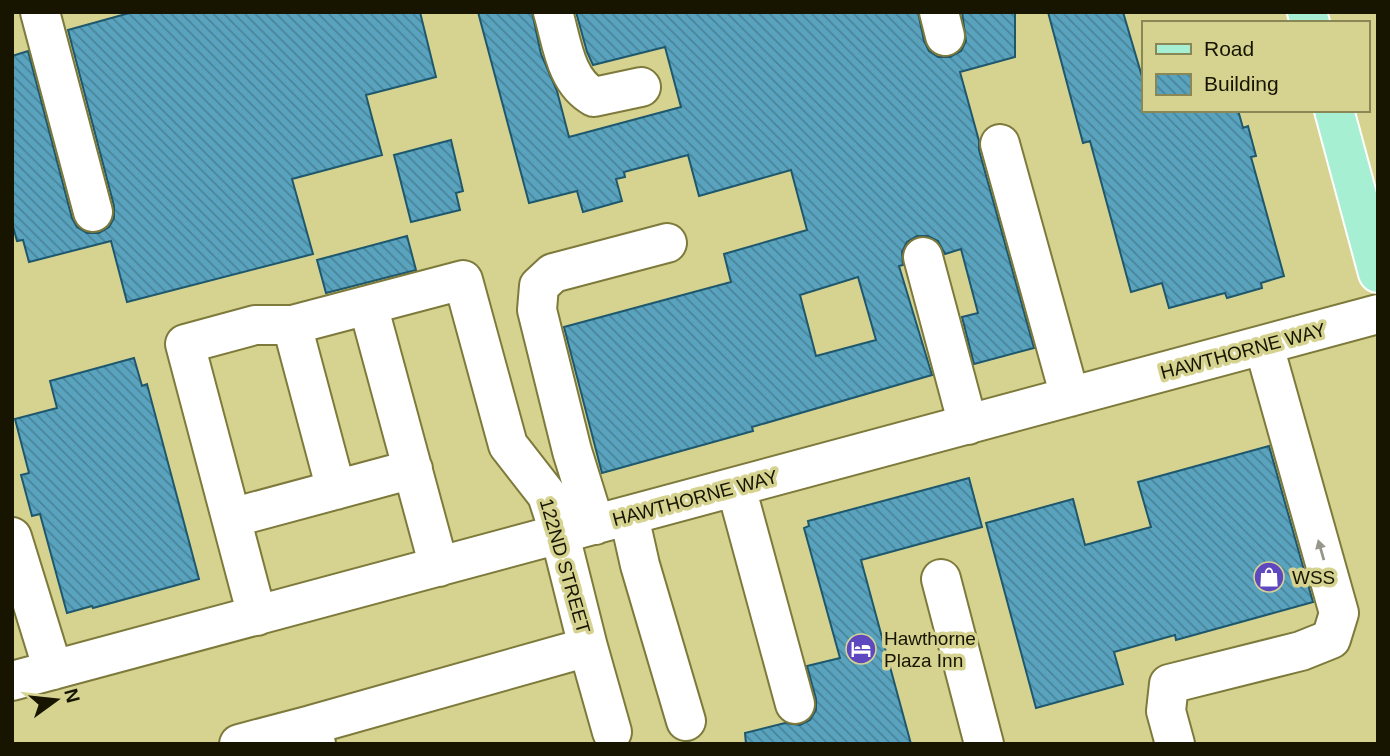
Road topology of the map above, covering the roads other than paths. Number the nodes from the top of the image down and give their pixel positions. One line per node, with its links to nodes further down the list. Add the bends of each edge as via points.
1 (40, 12): 8 (street)
2 (57, 12): 6 (street)
3 (554, 12): 4 (street, via 570,72 582,90 594,97)
4 (641, 87)
5 (1335, 112): 11 (main road)
6 (83, 116)
7 (1000, 144): 16 (street)
8 (93, 212)
9 (667, 243): 22 (street, via 553,273 539,286 537,310)
10 (923, 257): 17 (street)
11 (1378, 273)
12 (368, 305): 14 (street); 18 (street); 22 (street, 122ND STREET, via 463,280 508,445 547,495)
13 (1378, 314): 15 (street, HAWTHORNE WAY)
14 (292, 325): 20 (street); 21 (street, via 256,325 185,344)
15 (1264, 345): 16 (street, HAWTHORNE WAY); 36 (street, one-way to 15, via 1166,711 1169,684 1301,651 1331,639 1339,613)
16 (1070, 397): 17 (street, HAWTHORNE WAY)
17 (968, 425): 19 (street, HAWTHORNE WAY)
18 (413, 469): 20 (street); 24 (street)
19 (736, 487): 22 (street, HAWTHORNE WAY); 30 (street)
20 (336, 489): 21 (street)
21 (231, 518): 26 (street)
22 (595, 525): 24 (street, HAWTHORNE WAY); 27 (street, 122ND STREET); 31 (street, via 640,565)
23 (12, 537): 28 (street)
24 (439, 567): 26 (street, HAWTHORNE WAY)
25 (941, 579): 35 (street)
26 (257, 616): 28 (street, HAWTHORNE WAY)
27 (588, 647): 32 (street); 33 (street, 122ND STREET)
28 (53, 670): 29 (street, HAWTHORNE WAY)
29 (12, 681)
30 (795, 704)
31 (686, 722)
32 (611, 732)
33 (313, 734): 34 (street, 122ND STREET)
34 (239, 744)
35 (984, 744)
36 (1175, 744)

